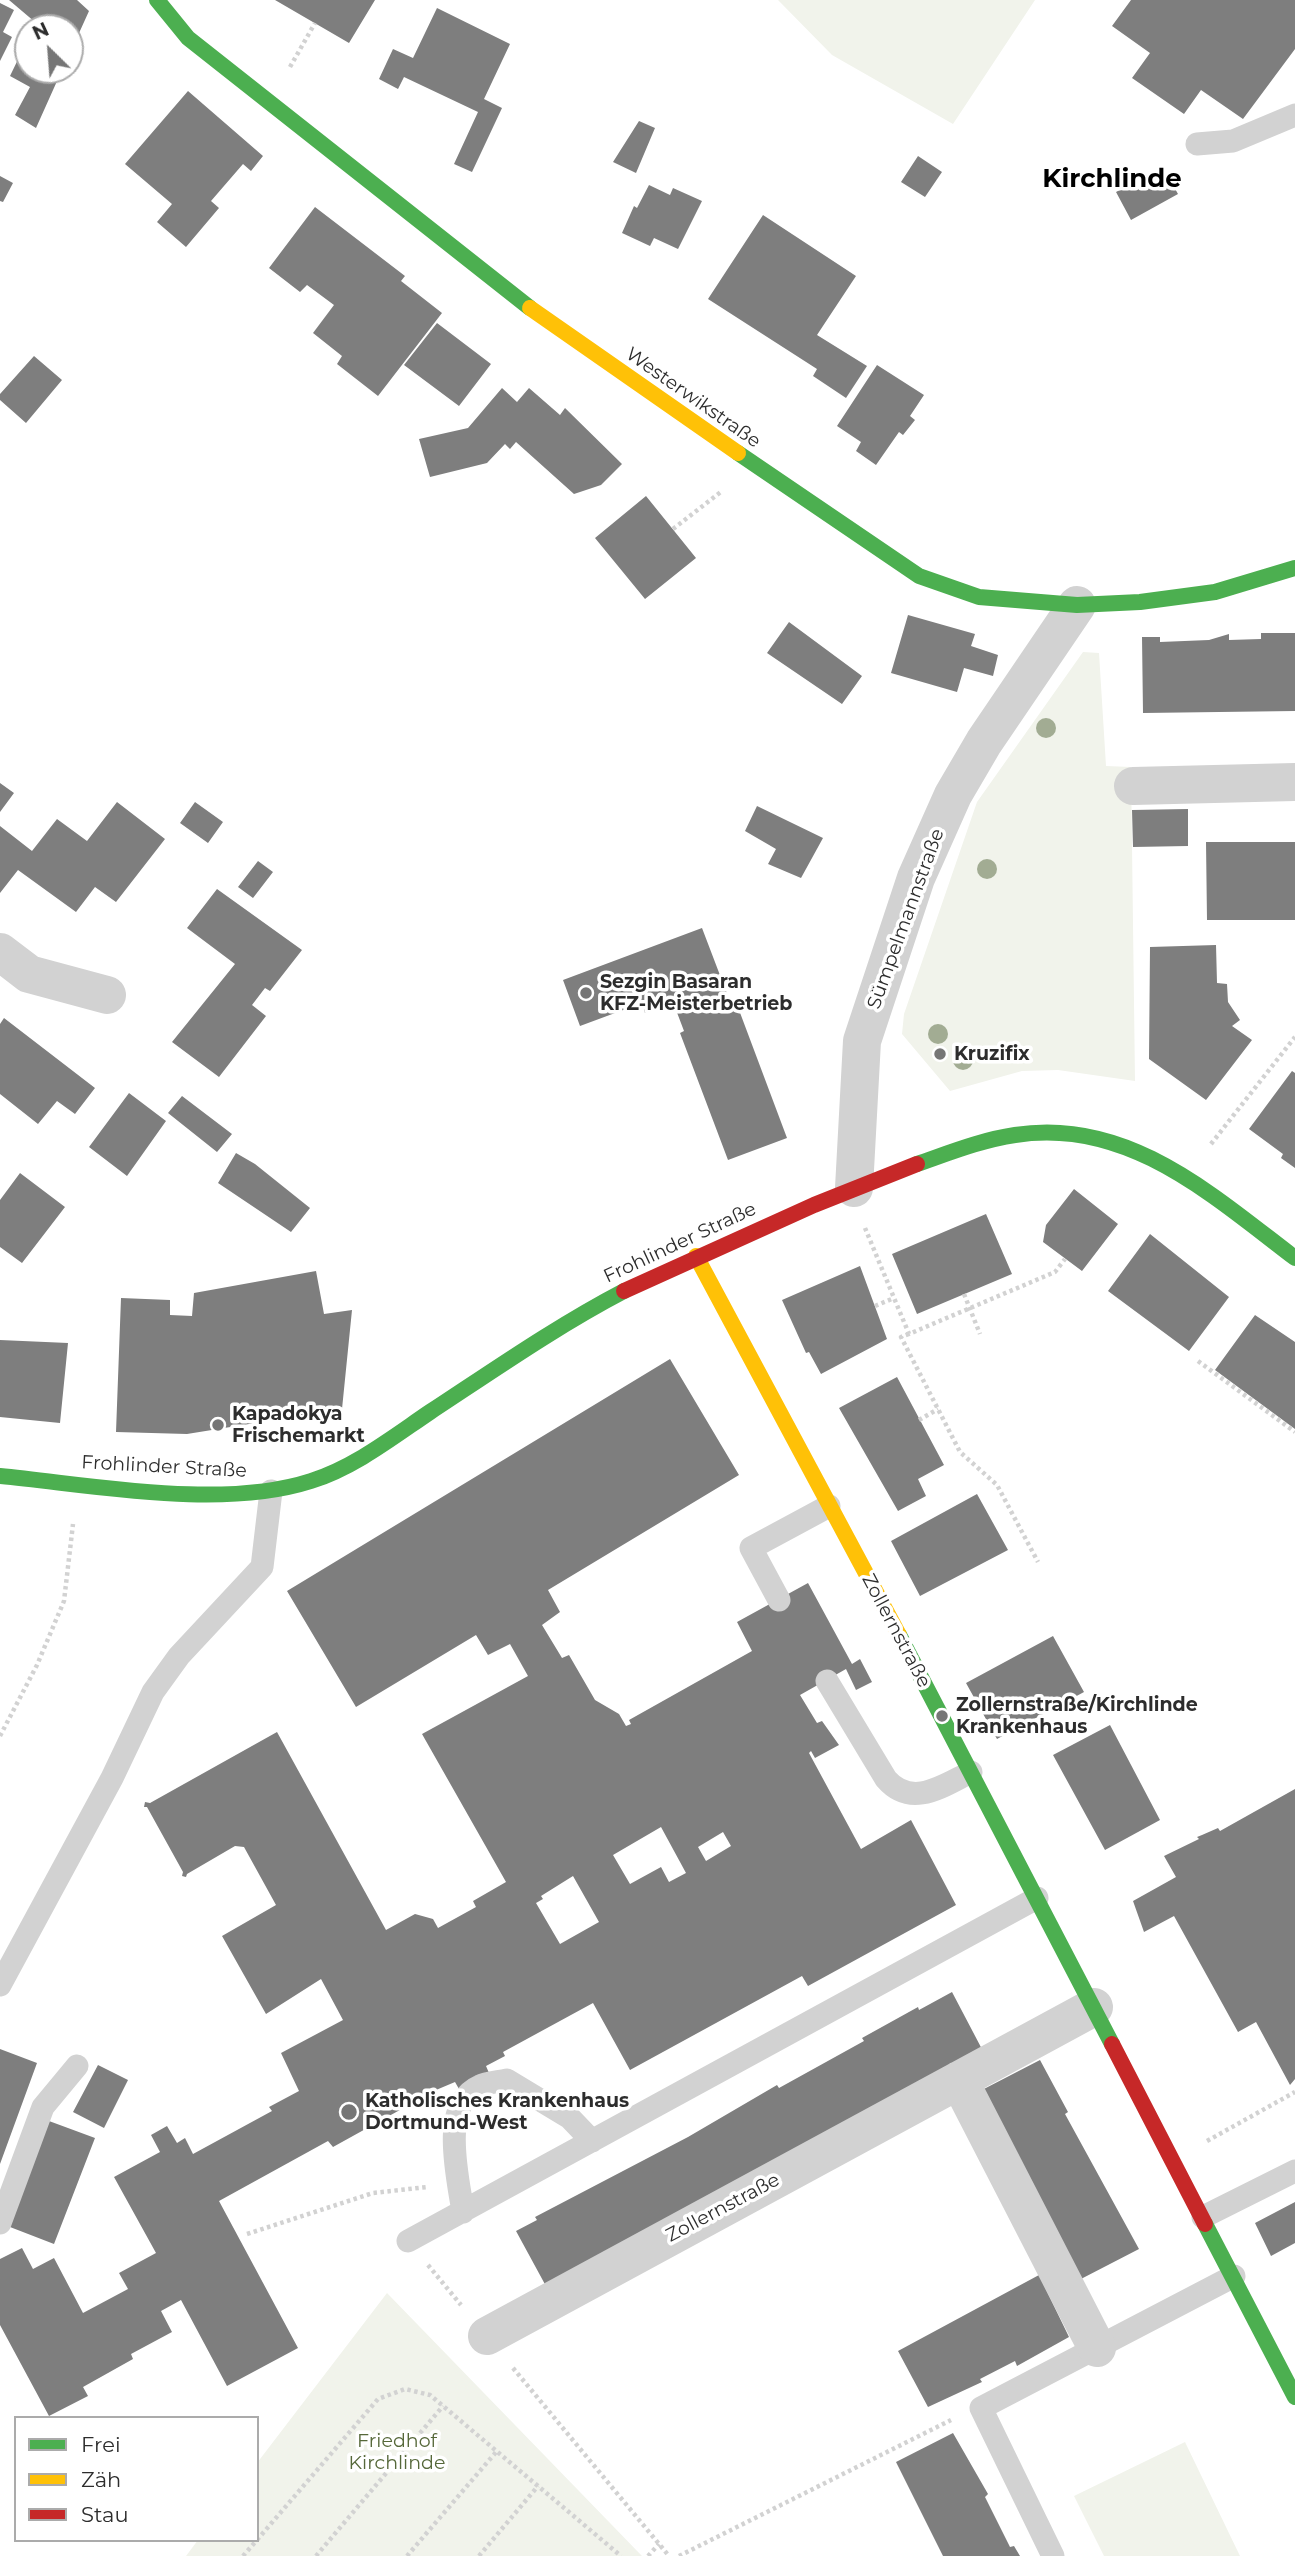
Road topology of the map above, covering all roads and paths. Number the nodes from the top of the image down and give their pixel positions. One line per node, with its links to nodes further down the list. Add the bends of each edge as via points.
1 (156, 0): 6 (street, Westerwikstraße, via 188,38 553,327)
2 (315, 23): 3 (path)
3 (289, 68)
4 (1295, 115): 5 (lane, via 1233,141)
5 (1197, 144)
6 (748, 462): 7 (path, via 733,483); 9 (street, Westerwikstraße, via 919,576 979,597)
7 (673, 529)
8 (1295, 568): 9 (street, Westerwikstraße, via 1215,592)
9 (1077, 605): 16 (street, Sümpelmannstraße, via 984,742 953,795 916,878 862,1041)
10 (1295, 782): 11 (street)
11 (1133, 786)
12 (0, 952): 13 (street, via 29,974)
13 (107, 995)
14 (1295, 1037): 15 (path)
15 (1187, 1179): 16 (street, Frohlinder Straße, via 1132,1148 1092,1136 1033,1131 980,1141); 19 (street, Frohlinder Straße)
16 (854, 1188): 18 (street, Frohlinder Straße)
17 (865, 1228): 22 (path)
18 (696, 1256): 32 (street, Frohlinder Straße, via 600,1304 354,1462 311,1481); 33 (street, Zollernstraße)
19 (1295, 1258)
20 (1065, 1259): 24 (path, via 1055,1272)
21 (964, 1294): 24 (path)
22 (894, 1298): 23 (path); 25 (path)
23 (875, 1306)
24 (970, 1307): 25 (path); 26 (path)
25 (909, 1334): 28 (path, via 901,1337)
26 (980, 1334)
27 (1198, 1361): 30 (path)
28 (938, 1409): 29 (path); 35 (path, via 960,1452 997,1485)
29 (919, 1420)
30 (1295, 1432)
31 (0, 1476): 32 (street, Frohlinder Straße, via 185,1493)
32 (271, 1491): 41 (lane, via 262,1567 179,1656 153,1692)
33 (829, 1506): 36 (lane, via 751,1548); 39 (street, Zollernstraße)
34 (74, 1514): 38 (path, via 64,1601)
35 (1038, 1562)
36 (779, 1600)
37 (827, 1681): 39 (lane, via 883,1774 900,1791 928,1793)
38 (0, 1736)
39 (971, 1772): 40 (street, Zollernstraße)
40 (1037, 1898): 42 (street, Zollernstraße); 46 (lane)
41 (0, 1985)
42 (1094, 2007): 44 (street, Zollernstraße); 51 (street, Zollernstraße)
43 (77, 2066): 52 (lane, via 43,2107)
44 (959, 2080): 56 (street, Zollernstraße); 57 (street)
45 (1295, 2092): 47 (path)
46 (592, 2141): 49 (lane, via 570,2119 507,2080 479,2086 458,2105 453,2144); 50 (lane)
47 (1201, 2144)
48 (1295, 2172): 51 (lane)
49 (459, 2183): 50 (lane); 53 (path, via 373,2193)
50 (463, 2212): 54 (lane)
51 (1203, 2217): 55 (street, Zollernstraße)
52 (0, 2223)
53 (247, 2234)
54 (408, 2241): 56 (path)
55 (1234, 2276): 57 (lane); 58 (street, Zollernstraße)
56 (486, 2336): 65 (path)
57 (1097, 2348): 60 (lane)
58 (1295, 2397)
59 (443, 2406): 61 (path); 63 (path, via 418,2391 395,2391 378,2399); 67 (path)
60 (981, 2409): 73 (path, via 943,2423); 74 (lane)
61 (497, 2451): 62 (path); 68 (path)
62 (538, 2486): 69 (path); 70 (path)
63 (259, 2538)
64 (255, 2542): 66 (path)
65 (659, 2544): 71 (path); 72 (path)
66 (243, 2556)
67 (316, 2556)
68 (407, 2556)
69 (479, 2556)
70 (621, 2556)
71 (648, 2556)
72 (669, 2556)
73 (679, 2556)
74 (1053, 2556)

